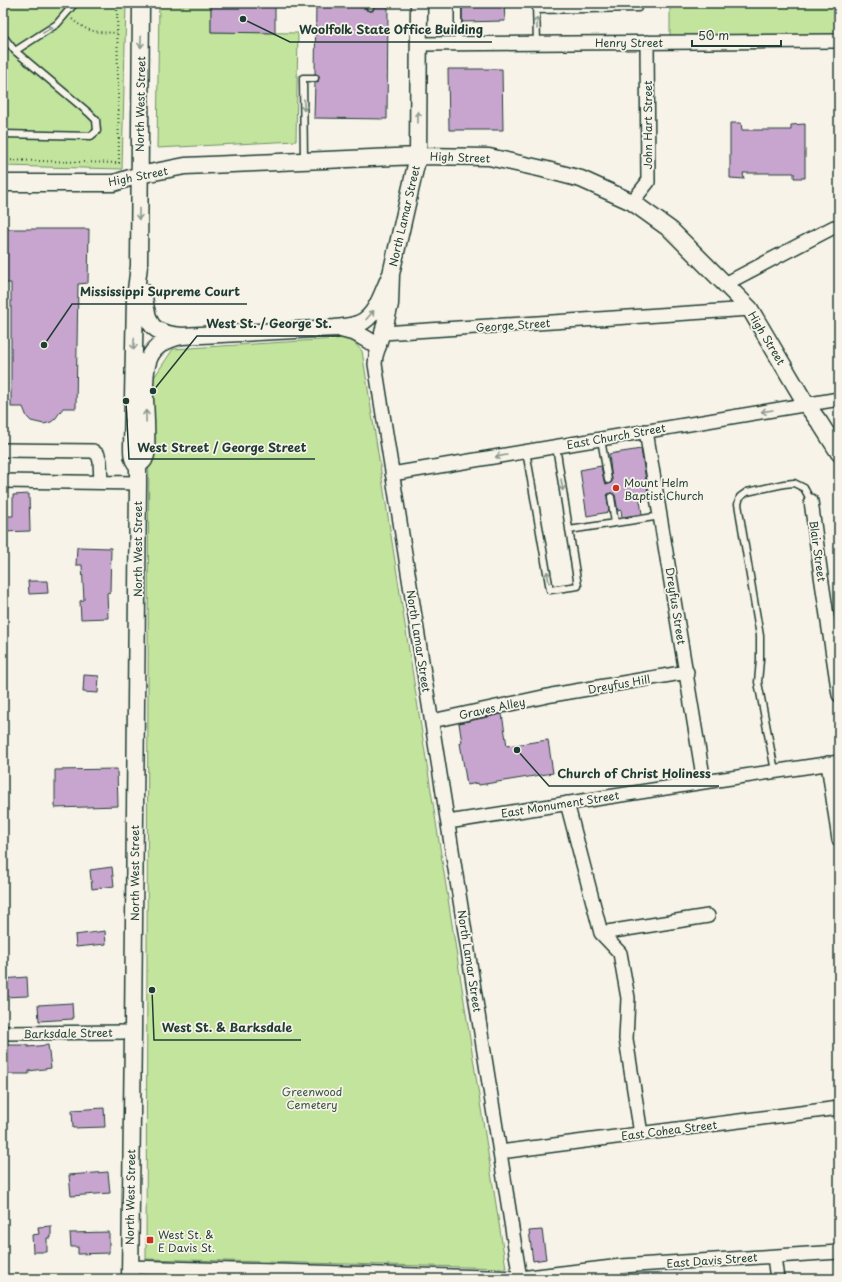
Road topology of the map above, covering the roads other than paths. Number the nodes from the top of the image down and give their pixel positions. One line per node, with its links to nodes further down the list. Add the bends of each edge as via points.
1 (75, 3): 13 (lane, one-way to 1, via 57,24)
2 (141, 3): 18 (street, North West Street, one-way to 18)
3 (419, 3): 12 (street, North Lamar Street)
4 (458, 3): 10 (lane)
5 (638, 3): 6 (lane, via 638,8)
6 (536, 6): 11 (lane, one-way to 6)
7 (3, 36): 13 (lane)
8 (839, 41): 9 (street, Henry Street)
9 (647, 42): 11 (street, Henry Street); 20 (street, John Hart Street, via 648,182)
10 (458, 43): 11 (street, Henry Street); 12 (street, Henry Street)
11 (537, 43)
12 (419, 44): 16 (street, North Lamar Street, one-way to 12)
13 (15, 50): 15 (lane, via 89,113 96,120 97,130 91,136)
14 (315, 78): 17 (lane, one-way to 17, via 303,78)
15 (3, 134)
16 (418, 156): 17 (street, High Street); 20 (street, High Street, via 489,157 581,179); 23 (street, North Lamar Street)
17 (304, 161): 18 (street, High Street, via 186,166)
18 (139, 175): 19 (street, High Street, via 114,183); 22 (street, North West Street, one-way to 22)
19 (3, 182)
20 (632, 202): 24 (street, High Street, via 672,230)
21 (839, 226): 24 (street)
22 (138, 266): 27 (street, via 147,318 156,329); 37 (street, North West Street, one-way to 37, via 132,446 132,456)
23 (391, 274): 26 (street, one-way to 23, via 367,320 377,306); 28 (street, North Lamar Street, via 390,304)
24 (725, 284): 25 (street, High Street)
25 (750, 309): 28 (street, George Street); 30 (street, High Street)
26 (335, 328): 27 (street); 28 (street)
27 (182, 336): 37 (street, North West Street, one-way to 27, via 146,454 146,367 152,352 158,346)
28 (381, 340): 38 (street, North Lamar Street, via 375,364)
29 (839, 399): 30 (street, East Church Street)
30 (806, 404): 31 (street, East Church Street, one-way to 31); 36 (street, High Street)
31 (646, 431): 32 (street, East Church Street); 45 (street, Dreyfus Street)
32 (602, 439): 33 (street, East Church Street); 39 (lane)
33 (556, 446): 35 (street, East Church Street); 47 (lane, one-way to 47)
34 (3, 450): 41 (street, via 93,451 100,461)
35 (526, 451): 38 (street, East Church Street, one-way to 38); 47 (lane, one-way to 35, via 578,586 550,590)
36 (839, 452)
37 (138, 466): 42 (street, North West Street)
38 (392, 474): 51 (street, North Lamar Street)
39 (608, 480)
40 (3, 481): 41 (street)
41 (101, 482): 42 (street)
42 (138, 483): 60 (street, North West Street)
43 (611, 497): 46 (lane)
44 (811, 501): 50 (street, Blair Street); 53 (lane, via 804,488 794,483 747,492 740,496 738,504 760,636 758,682)
45 (661, 516): 46 (lane); 48 (street, Dreyfus Street)
46 (615, 523): 47 (lane)
47 (569, 530)
48 (687, 672): 49 (street, Dreyfus Hill); 54 (street, Dreyfus Street)
49 (552, 695): 51 (street, Graves Alley)
50 (839, 695)
51 (432, 721): 56 (street, North Lamar Street)
52 (834, 762): 53 (street, East Monument Street); 57 (street)
53 (775, 771): 54 (street, East Monument Street)
54 (704, 782): 55 (street, East Monument Street)
55 (568, 803): 56 (street, East Monument Street); 59 (street)
56 (448, 822): 64 (street, North Lamar Street)
57 (839, 840)
58 (708, 916): 59 (street)
59 (601, 933): 63 (street, via 620,953 628,998 626,1039)
60 (133, 1032): 61 (street, Barksdale Street); 68 (street, North West Street)
61 (3, 1033)
62 (839, 1108): 63 (street, East Cohea Street)
63 (641, 1134): 64 (street, East Cohea Street)
64 (500, 1152): 69 (street, North Lamar Street)
65 (839, 1252): 66 (street, East Davis Street)
66 (774, 1256): 67 (street, East Davis Street); 70 (street)
67 (622, 1272): 69 (street, East Davis Street)
68 (130, 1273): 69 (street, East Davis Street)
69 (520, 1278)
70 (778, 1279)

